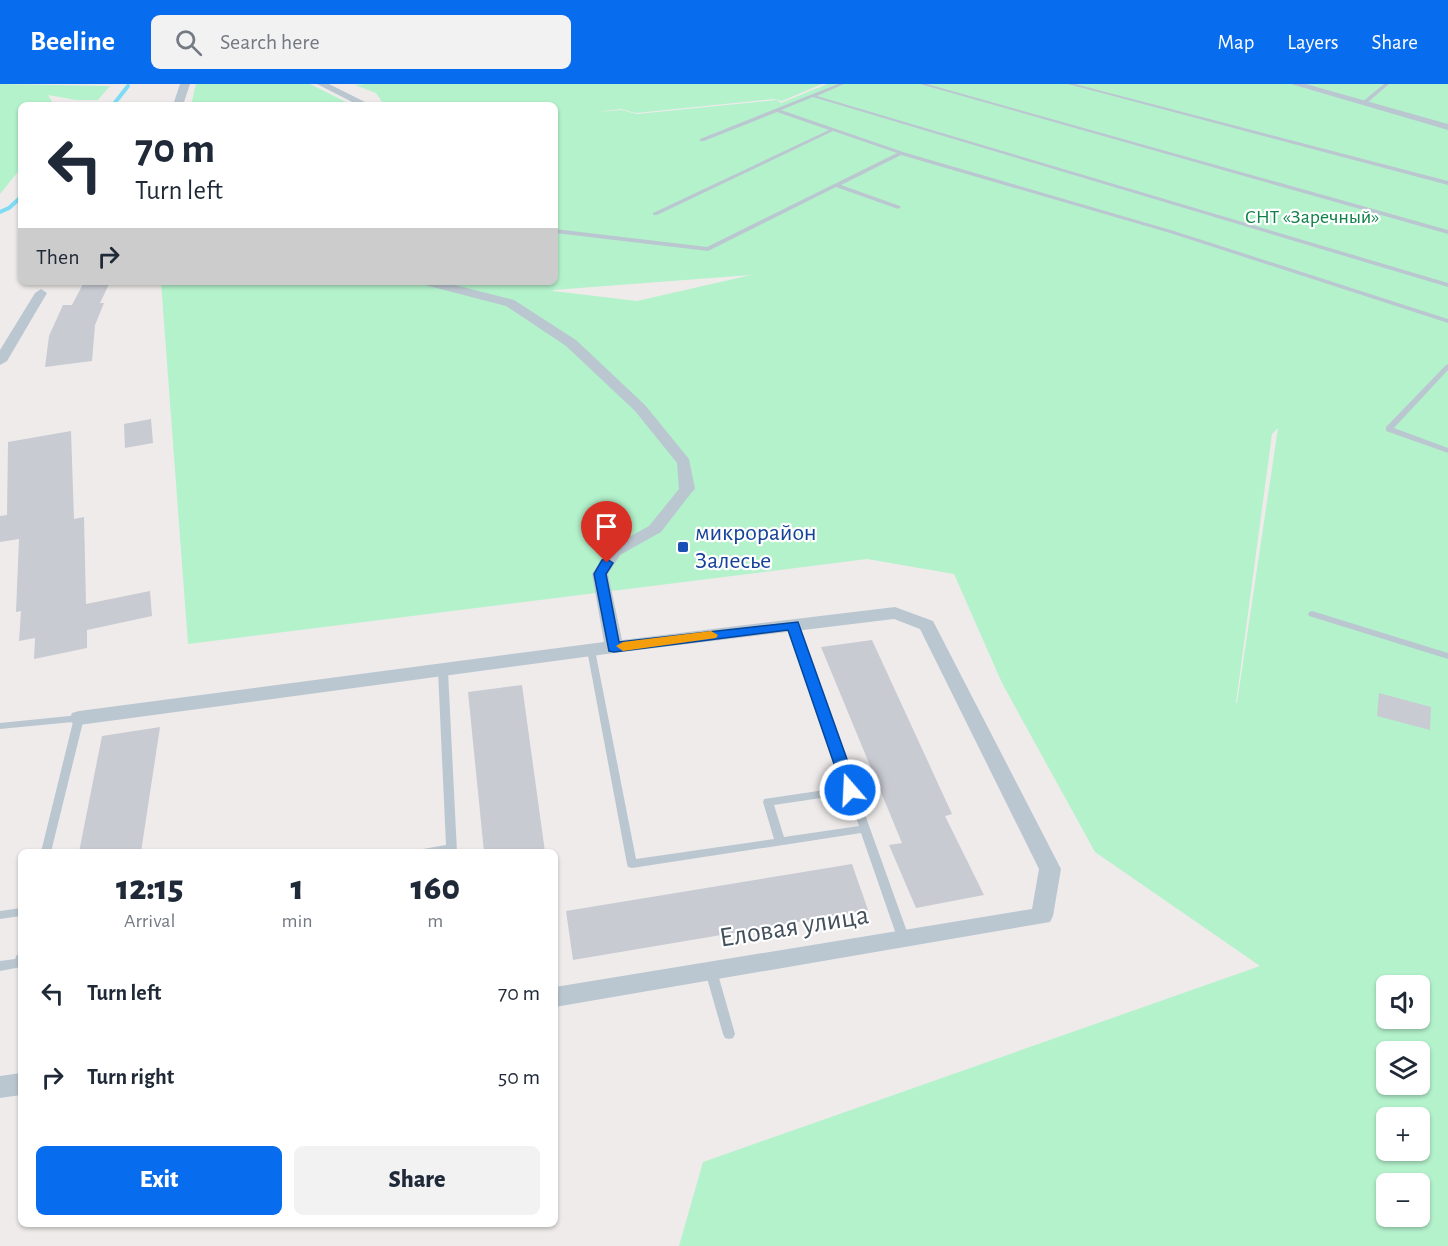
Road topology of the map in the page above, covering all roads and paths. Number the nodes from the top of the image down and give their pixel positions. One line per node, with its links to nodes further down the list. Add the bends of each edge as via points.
1 (185, 84): 9 (street)
2 (322, 84): 10 (street)
3 (842, 84): 8 (lane)
4 (922, 84): 22 (lane)
5 (1070, 84): 17 (lane)
6 (1296, 84): 11 (street)
7 (1387, 84): 11 (lane)
8 (813, 96): 12 (lane); 24 (lane)
9 (179, 102)
10 (360, 102)
11 (1364, 103): 13 (street)
12 (776, 111): 14 (lane); 15 (lane)
13 (1448, 127)
14 (832, 130): 16 (lane); 20 (lane)
15 (702, 140)
16 (901, 153): 18 (lane); 26 (lane, via 1172,232)
17 (1448, 183)
18 (835, 185): 19 (lane); 21 (lane, via 708,249)
19 (898, 207)
20 (655, 214)
21 (558, 231)
22 (1448, 232)
23 (441, 285): 32 (street, via 510,303 571,343 640,408 684,462 687,489 655,529 614,552 600,574)
24 (1448, 285)
25 (41, 293): 27 (street)
26 (1448, 321)
27 (0, 361)
28 (1448, 366): 29 (lane, via 1389,429)
29 (1448, 451)
30 (1312, 614): 34 (lane)
31 (793, 625): 32 (street); 38 (lane); 45 (street, Еловая улица, via 895,613 927,625 1050,869 1042,916)
32 (614, 647): 33 (street)
33 (591, 650): 35 (street); 40 (lane, via 632,864)
34 (1448, 656)
35 (443, 671): 36 (street); 42 (lane)
36 (79, 718): 37 (lane); 41 (lane)
37 (0, 726)
38 (850, 790): 39 (lane); 40 (lane, via 768,802)
39 (865, 829): 40 (lane); 45 (lane)
40 (780, 842)
41 (47, 849)
42 (452, 849)
43 (18, 912): 44 (lane)
44 (0, 915)
45 (904, 940): 48 (street, Еловая улица)
46 (18, 963): 47 (lane)
47 (0, 966)
48 (711, 971): 49 (street, Еловая улица); 50 (lane)
49 (558, 996)
50 (729, 1034)
51 (18, 1084): 52 (street)
52 (0, 1087)

